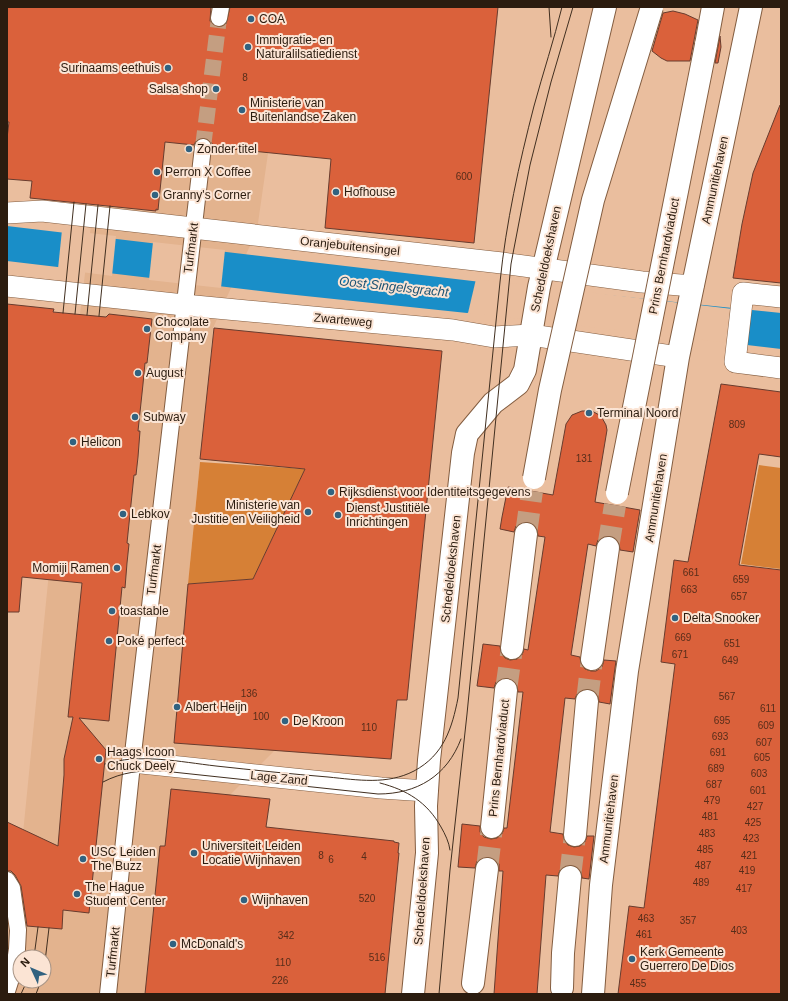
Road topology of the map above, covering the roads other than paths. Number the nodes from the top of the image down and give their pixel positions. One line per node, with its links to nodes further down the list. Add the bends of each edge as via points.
1 (605, 7): 8 (street, Schedeldoekshaven)
2 (652, 7): 16 (street, bridge, via 593,200 550,390)
3 (713, 7): 17 (street, Prins Bernhardviaduct, bridge)
4 (751, 7): 10 (street, Ammunitiehaven)
5 (203, 147): 7 (street, Turfmarkt)
6 (7, 213): 7 (street, Oranjebuitensingel, via 42,212)
7 (192, 237): 8 (street, Oranjebuitensingel); 12 (street, Turfmarkt)
8 (541, 277): 10 (street, Oranjebuitensingel, via 595,276 642,282); 13 (street, Schedeldoekshaven)
9 (7, 286): 12 (street, Zwarteweg)
10 (691, 295): 14 (street, Ammunitiehaven)
11 (781, 297): 15 (street, via 742,301 736,353)
12 (184, 305): 13 (street, Zwarteweg, via 453,330 494,337); 24 (street, Turfmarkt)
13 (532, 327): 14 (street, Zwarteweg); 25 (street, Schedeldoekshaven, via 525,370 518,384 498,398 467,434)
14 (681, 347): 36 (street, Ammunitiehaven, via 627,671 601,885)
15 (781, 368)
16 (533, 485)
17 (616, 499)
18 (526, 534): 20 (street)
19 (608, 548): 21 (street)
20 (512, 648)
21 (592, 658)
22 (506, 690): 26 (street, Prins Bernhardviaduct)
23 (587, 701): 27 (street)
24 (132, 762): 25 (street, Lage Zand); 34 (street, Turfmarkt)
25 (427, 791): 35 (street, Schedeldoekshaven, via 426,853)
26 (492, 827)
27 (575, 835)
28 (487, 869): 31 (street)
29 (570, 877): 32 (street)
30 (7, 880): 33 (street, via 12,888 18,930 14,969)
31 (473, 983)
32 (562, 988)
33 (7, 991)
34 (108, 994)
35 (413, 994)
36 (593, 994)

